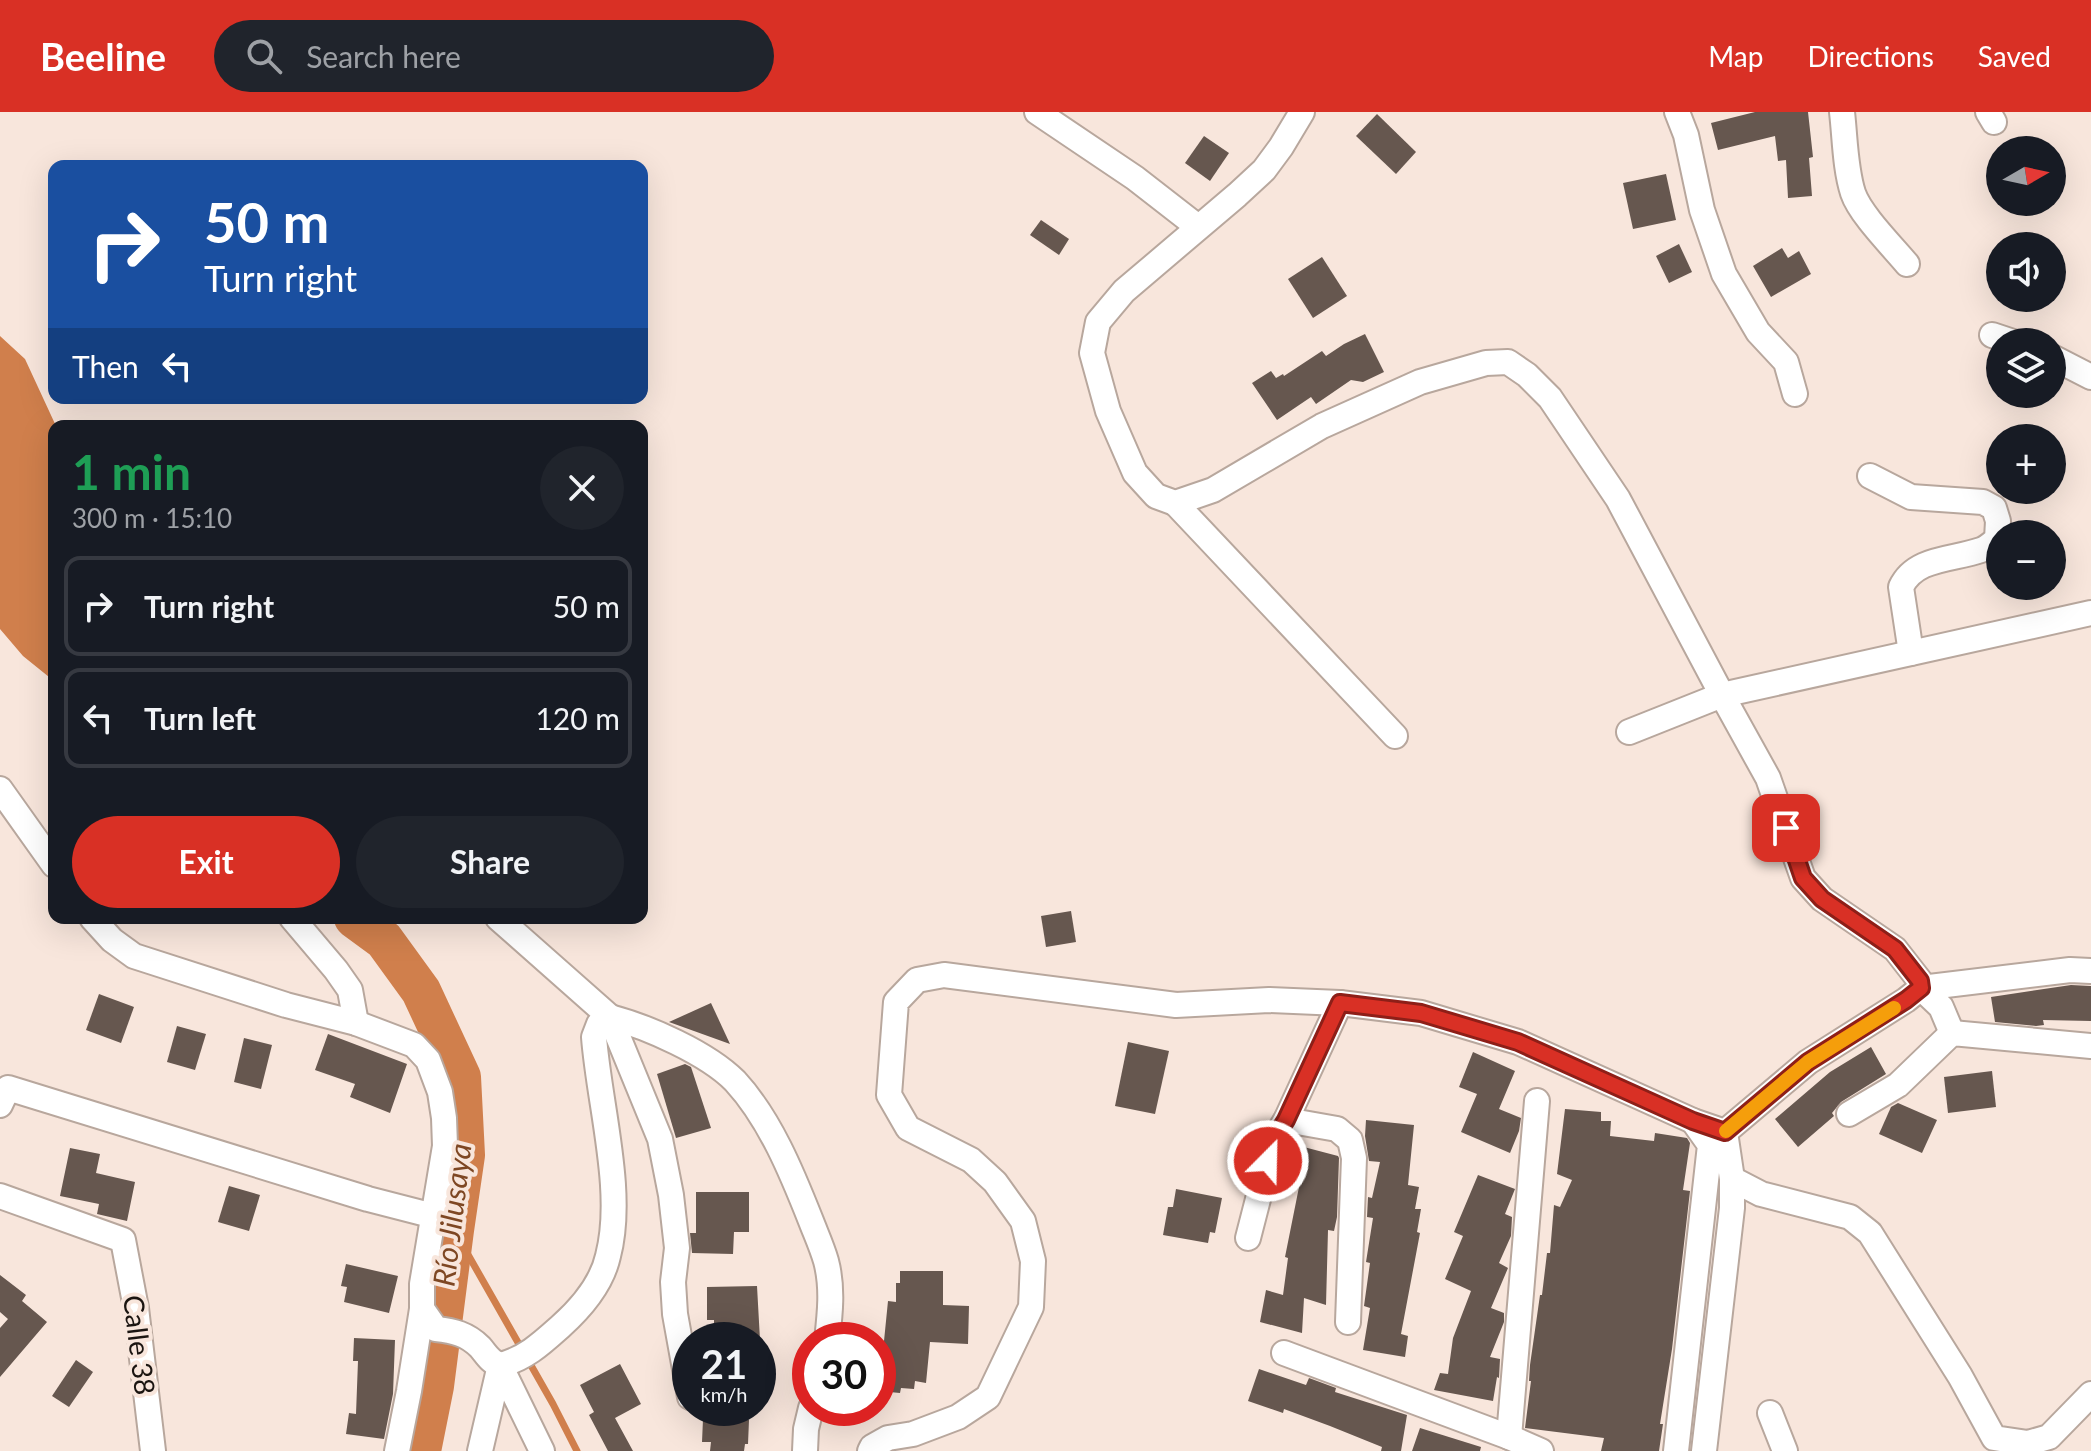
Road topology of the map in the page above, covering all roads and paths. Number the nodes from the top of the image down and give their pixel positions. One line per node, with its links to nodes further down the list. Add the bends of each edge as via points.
1 (1037, 112): 5 (street)
2 (1302, 112): 5 (street, via 1264,170)
3 (1677, 112): 9 (street, via 1724,274 1758,332 1786,362)
4 (1842, 112): 6 (street, via 1854,196)
5 (1198, 227): 11 (street, via 1124,291 1098,322 1092,353 1108,411 1135,473 1156,496)
6 (1907, 264)
7 (2066, 364): 8 (street)
8 (2091, 377)
9 (1795, 394)
10 (1870, 476): 13 (street, via 1911,497 1983,502 1994,508 1998,521 1997,539 1985,549 1919,566 1905,578 1901,587)
11 (1175, 503): 14 (street, via 1213,490 1322,426 1420,382 1508,362 1550,398 1618,499); 16 (street)
12 (2091, 613): 13 (street)
13 (1911, 653): 14 (street)
14 (1722, 695): 15 (street); 23 (street, via 1768,778 1803,878 1822,899 1895,949)
15 (1629, 732)
16 (1395, 736)
17 (0, 789): 18 (street)
18 (48, 857)
19 (97, 924): 26 (street, via 134,956)
20 (297, 924): 26 (street, via 350,990)
21 (505, 924): 25 (street)
22 (2091, 971): 23 (street)
23 (1921, 988): 27 (street, via 1941,1007); 34 (street, via 1808,1062)
24 (1340, 1003): 32 (street); 33 (street, via 1421,1013 1518,1042); 54 (street, via 1176,1005 944,975 917,980 896,1002 889,1095 908,1128 971,1160 1023,1221 1033,1261 1031,1307 988,1397 958,1417 888,1438)
25 (610, 1017): 39 (street, via 660,1139 677,1248); 40 (street, via 705,1058 733,1080 760,1113 826,1262); 44 (street, via 599,1024 594,1037 614,1213 608,1258 592,1291 568,1320)
26 (356, 1023): 37 (street, via 414,1045 428,1060 444,1118)
27 (1952, 1033): 28 (street); 31 (street, via 1898,1085)
28 (2091, 1046)
29 (1537, 1101): 48 (street)
30 (0, 1105): 37 (street, via 8,1088)
31 (1849, 1114)
32 (1286, 1120): 38 (street, via 1273,1141); 41 (street, via 1337,1129 1350,1140 1354,1158)
33 (1693, 1121): 34 (street); 56 (street, via 1710,1145)
34 (1725, 1132): 35 (street)
35 (1732, 1179): 45 (street, via 1761,1194 1850,1217 1870,1233 1994,1438 2028,1443 2049,1437); 57 (street)
36 (0, 1196): 49 (street, Calle 38, via 123,1240)
37 (434, 1216): 42 (street, via 422,1284)
38 (1248, 1238)
39 (676, 1322)
40 (829, 1322)
41 (1348, 1322)
42 (439, 1323): 44 (street, via 468,1337 494,1363); 50 (street, via 409,1391)
43 (1284, 1353): 48 (street)
44 (518, 1358): 51 (street); 52 (street)
45 (2091, 1394)
46 (1770, 1413): 58 (street)
47 (807, 1426): 53 (street)
48 (1509, 1437): 55 (street)
49 (153, 1451)
50 (397, 1451)
51 (480, 1451)
52 (542, 1451)
53 (805, 1451)
54 (870, 1451)
55 (1541, 1451)
56 (1676, 1451)
57 (1704, 1451)
58 (1785, 1451)

